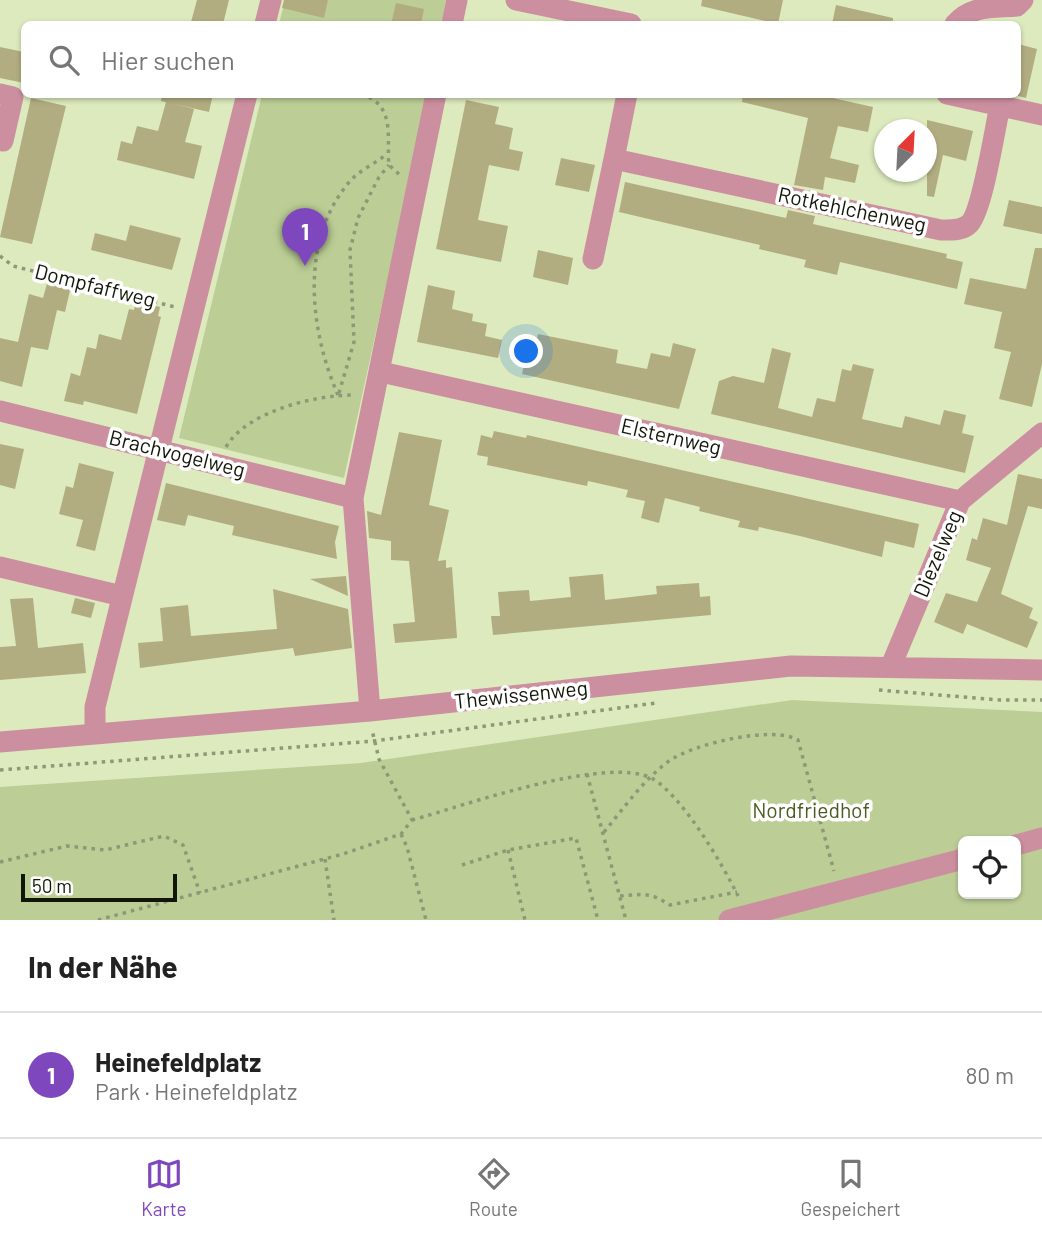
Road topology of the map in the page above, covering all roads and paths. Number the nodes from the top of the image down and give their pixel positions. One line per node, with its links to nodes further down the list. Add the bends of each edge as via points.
1 (271, 0): 5 (street)
2 (457, 0): 6 (street)
3 (516, 0): 7 (street)
4 (1023, 0): 8 (street, via 1017,6 978,8)
5 (266, 21)
6 (453, 21)
7 (617, 21)
8 (958, 21)
9 (0, 94): 17 (street, via 13,97)
10 (246, 98): 24 (street)
11 (367, 98): 18 (path, via 385,113 391,137)
12 (435, 98): 21 (street)
13 (626, 98): 19 (street)
14 (965, 98): 15 (street)
15 (1000, 106): 16 (street); 19 (street, Rotkehlchenweg, via 978,208 970,224 957,230)
16 (1042, 115)
17 (1, 145)
18 (387, 154): 20 (path); 26 (path, via 362,170 341,196 326,226 314,272 313,316)
19 (614, 159): 23 (street)
20 (388, 165): 21 (path); 26 (path, via 372,189 351,242 348,265 354,342)
21 (417, 183): 25 (street)
22 (0, 256): 24 (path, Dompfaffweg, via 13,266)
23 (593, 259)
24 (193, 311): 30 (street)
25 (381, 372): 27 (street); 33 (street, Elsternweg)
26 (338, 395): 27 (path); 31 (path, via 258,417 238,431)
27 (375, 398): 32 (street)
28 (0, 411): 30 (street, Brachvogelweg)
29 (1042, 433): 33 (street, Diezelweg)
30 (161, 450): 31 (street, Brachvogelweg); 35 (street)
31 (218, 464): 32 (street, Brachvogelweg)
32 (353, 498): 41 (street)
33 (960, 501): 36 (street, Diezelweg)
34 (0, 567): 35 (street)
35 (122, 596): 42 (street, via 95,707)
36 (891, 666): 37 (street, Thewissenweg); 41 (street, Thewissenweg, via 791,666)
37 (1042, 670)
38 (876, 690): 39 (path)
39 (1042, 700)
40 (660, 703): 43 (path)
41 (370, 711): 42 (street, Thewissenweg)
42 (95, 733): 44 (street, Thewissenweg)
43 (374, 741): 45 (path); 48 (path)
44 (0, 742)
45 (0, 770)
46 (587, 774): 47 (path, via 620,772); 48 (path); 49 (path)
47 (652, 779): 49 (path); 58 (path, via 670,760 707,745 776,733 797,740); 60 (path, via 709,843)
48 (412, 820): 50 (path)
49 (604, 832): 61 (path)
50 (401, 834): 54 (path); 65 (path)
51 (1042, 838): 52 (street)
52 (1021, 844)
53 (508, 850): 57 (path); 66 (path); 67 (path, via 576,838)
54 (325, 859): 59 (path); 64 (path)
55 (958, 860): 58 (street)
56 (0, 862): 59 (path, via 66,846 105,850 164,836 183,845)
57 (462, 865)
58 (839, 890): 62 (street)
59 (200, 892): 63 (path)
60 (737, 892): 61 (path, via 670,905 649,893); 62 (path)
61 (620, 896): 68 (path)
62 (751, 914): 69 (street)
63 (98, 920)
64 (334, 920)
65 (426, 920)
66 (525, 920)
67 (598, 920)
68 (626, 920)
69 (729, 920)

